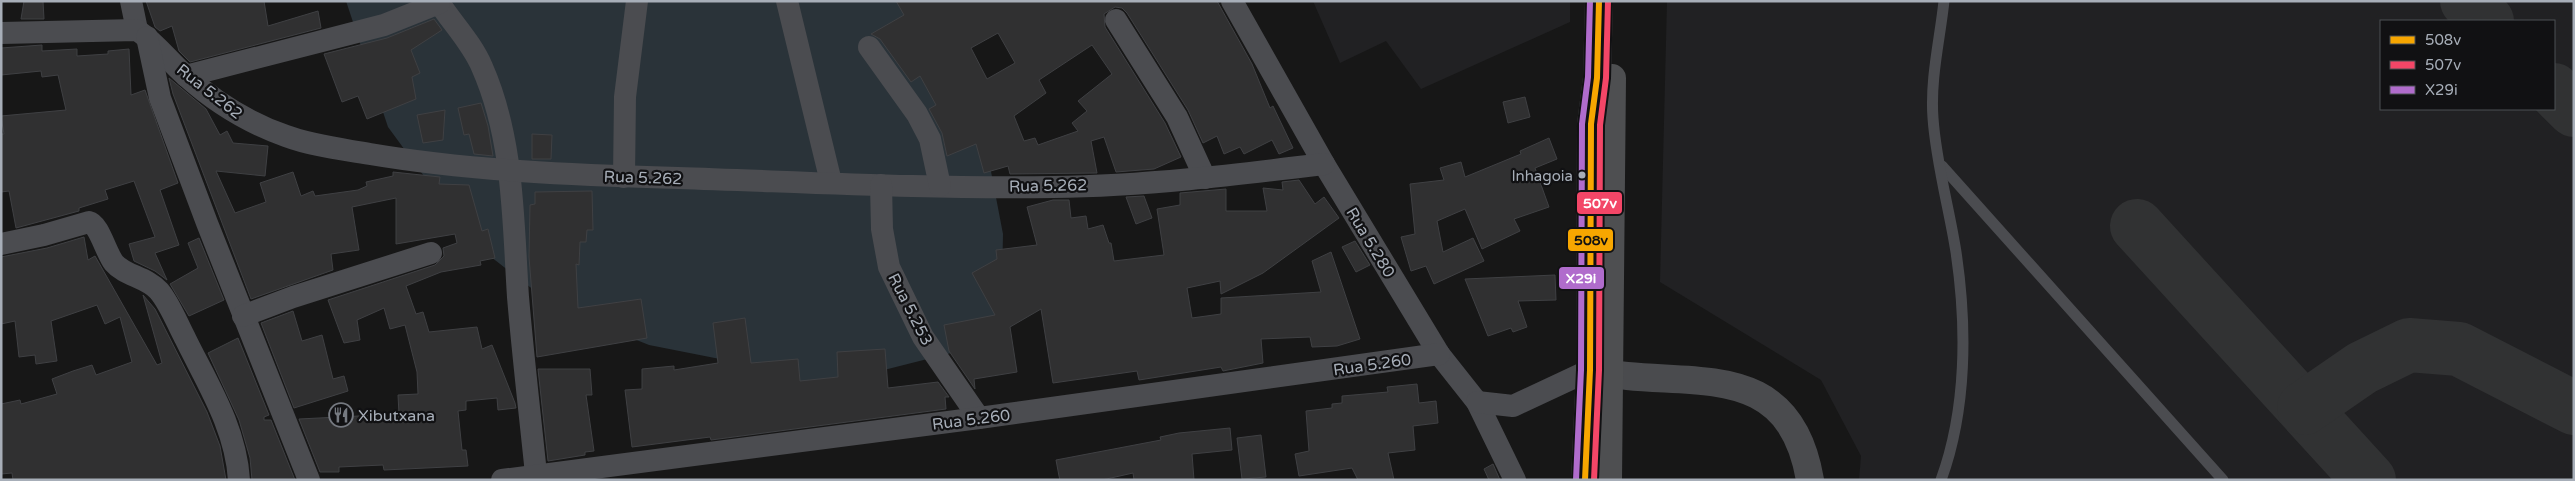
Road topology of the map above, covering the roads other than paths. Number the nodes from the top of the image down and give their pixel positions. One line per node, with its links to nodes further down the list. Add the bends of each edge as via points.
1 (131, 1): 11 (street)
2 (637, 1): 17 (street, via 625,97)
3 (787, 1): 19 (street)
4 (1232, 1): 14 (street, Rua 5.280)
5 (1599, 1): 26 (highway, via 1598,78 1590,124)
6 (1614, 1): 26 (highway)
7 (1944, 1): 15 (lane, via 1932,116)
8 (438, 2): 13 (street, via 384,25); 16 (street, via 482,67 504,135)
9 (1116, 20): 18 (street, via 1177,117)
10 (1, 33): 11 (street)
11 (142, 33): 13 (street, Rua 5.262); 24 (street, via 160,98)
12 (869, 47): 21 (street, via 917,114 930,139)
13 (186, 76): 16 (street, Rua 5.262, via 235,113 289,138 416,162)
14 (1324, 164): 18 (street, Rua 5.262); 25 (street, Rua 5.280)
15 (1941, 165): 37 (lane, via 1956,254 1962,387); 38 (lane)
16 (509, 169): 17 (street, Rua 5.262); 29 (street)
17 (624, 177): 19 (street, Rua 5.262)
18 (1205, 178): 21 (street, Rua 5.262, via 1055,187)
19 (830, 182): 20 (street, Rua 5.262)
20 (881, 185): 21 (street, Rua 5.262); 28 (street, Rua 5.253, via 882,228 889,267 923,337)
21 (940, 186)
22 (2, 238): 30 (street, via 44,235 89,222 95,224 116,265 152,284 171,310 235,444)
23 (431, 253): 24 (street)
24 (243, 316): 31 (street)
25 (1439, 354): 27 (street, Rua 5.280); 28 (street, Rua 5.260)
26 (1601, 372): 27 (street, via 1513,406); 34 (highway); 35 (highway); 36 (street, via 1702,379 1735,386 1771,403 1790,425 1806,454)
27 (1477, 402): 33 (street, Rua 5.280)
28 (979, 418): 29 (street, Rua 5.260)
29 (536, 474): 32 (street, Rua 5.260)
30 (239, 480)
31 (309, 480)
32 (502, 480)
33 (1515, 480)
34 (1585, 480)
35 (1608, 480)
36 (1810, 480)
37 (1941, 480)
38 (2223, 480)

